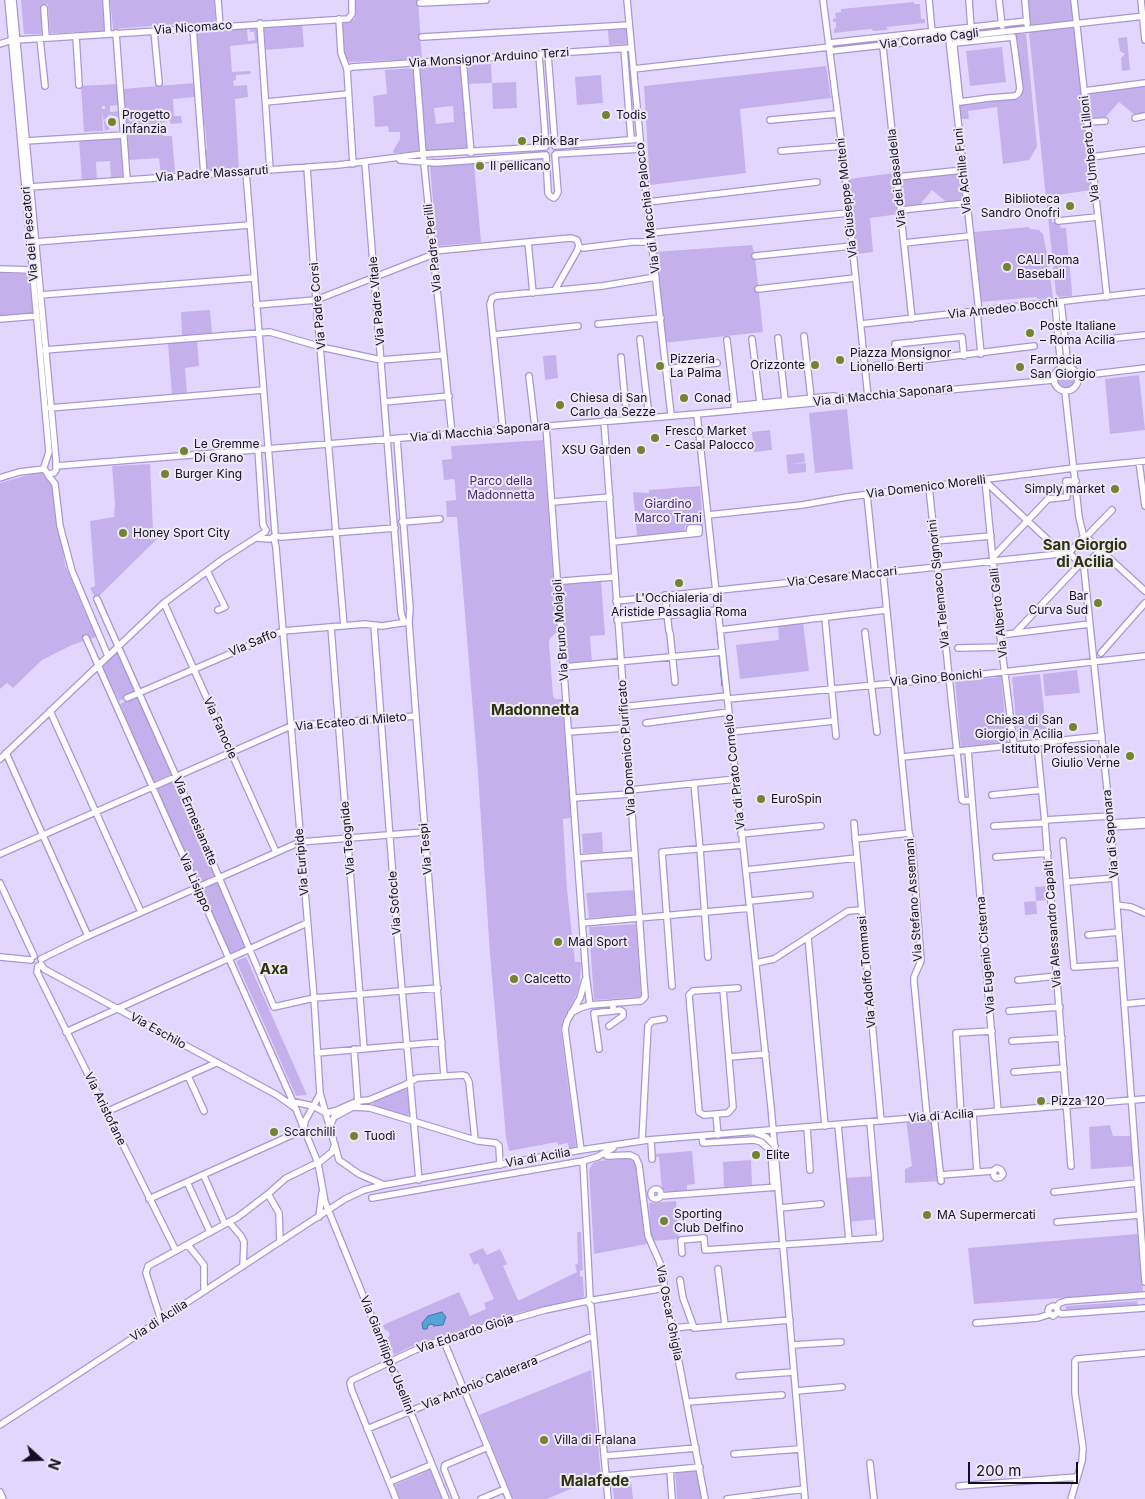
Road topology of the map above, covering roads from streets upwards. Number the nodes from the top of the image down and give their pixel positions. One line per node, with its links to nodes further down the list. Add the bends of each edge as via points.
1 (8, 0): 36 (street, Via dei Pescatori)
2 (13, 0): 36 (street, Via dei Pescatori)
3 (106, 0): 31 (street)
4 (218, 0): 23 (street)
5 (352, 0): 18 (street, via 352,17)
6 (486, 0): 15 (street)
7 (627, 0): 22 (street, Via di Macchia Palocco)
8 (824, 0): 40 (street, Via Giuseppe Molteni)
9 (929, 0): 29 (street)
10 (968, 0): 28 (street, Via Corrado Cagli)
11 (999, 0): 25 (street)
12 (1025, 0): 19 (street)
13 (1074, 0): 21 (street, Via Umberto Lilloni)
14 (1140, 0): 17 (street)
15 (420, 3)
16 (44, 8): 35 (street)
17 (1144, 16): 21 (street, Via Corrado Cagli); 37 (street)
18 (339, 19): 20 (street, Via Nicomaco); 47 (street, via 341,52)
19 (1027, 22): 25 (street, Via Corrado Cagli); 26 (street)
20 (260, 23): 23 (street, Via Nicomaco); 55 (street)
21 (1077, 24): 26 (street, Via Corrado Cagli); 53 (street, Via Umberto Lilloni)
22 (629, 25): 34 (street); 41 (street, Via di Macchia Palocco)
23 (220, 26): 24 (street, Via Nicomaco)
24 (193, 28): 27 (street, Via Nicomaco); 85 (street)
25 (1002, 28): 26 (street, Via Corrado Cagli); 28 (street, Via Corrado Cagli)
26 (1028, 29)
27 (154, 30): 30 (street, Via Nicomaco); 49 (street)
28 (973, 30): 32 (street, Via Corrado Cagli)
29 (932, 32): 32 (street, Via Corrado Cagli); 38 (street, Via Corrado Cagli)
30 (116, 33): 31 (street, Via Nicomaco); 63 (street)
31 (108, 34): 33 (street, Via Nicomaco)
32 (948, 34): 38 (street, Via Corrado Cagli); 56 (street, Via Achille Funi)
33 (76, 36): 35 (street, Via Nicomaco); 51 (street)
34 (422, 37)
35 (43, 39): 36 (street, Via Nicomaco); 52 (street)
36 (17, 40): 39 (street, Via Nicomaco); 66 (street, Via dei Pescatori); 108 (street, Via dei Pescatori)
37 (1145, 40)
38 (882, 41): 40 (street, Via Corrado Cagli); 86 (street, Via dei Basaldella)
39 (0, 44)
40 (830, 47): 48 (street, Via Corrado Cagli); 57 (street, Via Giuseppe Molteni)
41 (631, 48): 42 (street, Via Monsignor Arduino Terzi); 48 (street, Via di Macchia Palocco)
42 (624, 49): 43 (street, Via Monsignor Arduino Terzi); 64 (street, Via di Macchia Palocco)
43 (548, 54): 44 (street, Via Monsignor Arduino Terzi); 69 (street)
44 (539, 55): 45 (street, Via Monsignor Arduino Terzi); 69 (street)
45 (463, 60): 46 (street, Via Monsignor Arduino Terzi); 72 (street)
46 (416, 63): 47 (street, Via Monsignor Arduino Terzi); 74 (street, Via Padre Perilli)
47 (346, 69): 54 (street)
48 (633, 70): 65 (street, Via di Macchia Palocco)
49 (159, 83)
50 (1145, 83): 53 (street)
51 (79, 85)
52 (44, 86)
53 (1084, 91): 62 (street, Via Umberto Lilloni)
54 (348, 94): 55 (street); 80 (street)
55 (266, 102): 82 (street)
56 (958, 102): 56 (street, via 1018,94 1013,37 956,44); 83 (street, Via Achille Funi)
57 (838, 114): 60 (street); 67 (street, Via Giuseppe Molteni)
58 (1145, 116): 59 (street)
59 (1135, 118)
60 (770, 120)
61 (1105, 121): 62 (street)
62 (1087, 122): 75 (street, Via Umberto Lilloni)
63 (124, 135): 66 (street); 87 (street)
64 (630, 139): 65 (street, Via Padre Massaruti); 69 (street, Via Padre Massaruti); 70 (street, Via di Macchia Palocco)
65 (640, 139): 68 (street, Via di Macchia Palocco)
66 (28, 141): 89 (street, Via dei Pescatori)
67 (842, 146): 73 (street); 93 (street, Via Giuseppe Molteni)
68 (641, 149): 70 (street, Via Padre Massaruti); 90 (street, Via di Macchia Palocco)
69 (550, 150): 69 (street, via 548,193 554,198 558,192); 70 (street, Via Padre Massaruti); 72 (street, Via Padre Massaruti); 77 (street, Via Padre Massaruti)
70 (630, 150)
71 (1145, 150): 75 (street)
72 (470, 151): 74 (street, Via Padre Massaruti); 77 (street)
73 (781, 151)
74 (423, 154): 76 (street, Via Padre Massaruti); 79 (street, Via Padre Perilli)
75 (1091, 156): 94 (street, Via Umberto Lilloni)
76 (393, 159): 78 (street, Via Padre Massaruti); 79 (street, Via Padre Massaruti)
77 (471, 161): 79 (street, Via Padre Massaruti)
78 (365, 163): 80 (street, Via Padre Massaruti); 109 (street, Via Padre Vitale)
79 (424, 163): 105 (street, Via Padre Perilli)
80 (353, 164): 81 (street, Via Padre Massaruti)
81 (307, 167): 82 (street, Via Padre Massaruti); 119 (street, Via Padre Corsi)
82 (270, 170): 84 (street, Via Padre Massaruti)
83 (963, 170): 86 (street); 91 (street, Via Achille Funi)
84 (246, 172): 85 (street, Via Padre Massaruti); 96 (street)
85 (204, 175): 87 (street, Via Padre Massaruti)
86 (897, 177): 92 (street, Via dei Basaldella)
87 (127, 180): 89 (street, Via Padre Massaruti)
88 (817, 182): 90 (street)
89 (32, 187): 99 (street, Via dei Pescatori)
90 (648, 202): 97 (street, Via di Macchia Palocco)
91 (967, 203): 92 (street); 98 (street, Via Achille Funi)
92 (901, 210): 102 (street, Via dei Basaldella)
93 (848, 213): 97 (street); 103 (street, Via Giuseppe Molteni)
94 (1097, 216): 95 (street); 118 (street, Via Umberto Lilloni)
95 (1058, 221)
96 (250, 225): 99 (street); 111 (street)
97 (652, 233): 101 (street, Via di Macchia Palocco)
98 (970, 236): 102 (street); 122 (street, Via Achille Funi)
99 (38, 242): 117 (street, Via dei Pescatori)
100 (528, 242): 105 (street); 113 (street, via 577,240 578,249); 116 (street)
101 (652, 242): 104 (street); 110 (street, Via di Macchia Palocco)
102 (904, 244): 126 (street, Via dei Basaldella)
103 (852, 246): 106 (street); 112 (street, Via Giuseppe Molteni)
104 (583, 248)
105 (434, 252): 109 (street); 143 (street, Via Padre Perilli)
106 (755, 256)
107 (0, 269): 108 (street)
108 (33, 270): 123 (street, Via dei Pescatori)
109 (375, 276): 119 (street); 146 (street, Via Padre Vitale)
110 (656, 277): 116 (street); 124 (street, Via di Macchia Palocco)
111 (254, 278): 117 (street); 121 (street)
112 (855, 278): 114 (street); 128 (street, Via Giuseppe Molteni)
113 (556, 288)
114 (758, 289)
115 (1145, 292): 118 (street, Via Amedeo Bocchi)
116 (533, 293): 131 (street, via 492,298)
117 (42, 295): 141 (street, Via dei Pescatori)
118 (1107, 297): 120 (street, Via Amedeo Bocchi)
119 (316, 300): 121 (street); 140 (street, Via Padre Corsi)
120 (1058, 303): 122 (street, Via Amedeo Bocchi); 150 (street)
121 (256, 305): 130 (street)
122 (978, 312): 126 (street, Via Amedeo Bocchi); 142 (street, Via Achille Funi)
123 (37, 316): 125 (street); 185 (street, Via dei Pescatori)
124 (661, 318): 127 (street); 152 (street, Via di Macchia Palocco)
125 (0, 319)
126 (912, 319): 128 (street, Via Amedeo Bocchi)
127 (598, 324)
128 (861, 324): 149 (street, Via Giuseppe Molteni)
129 (578, 326): 131 (street)
130 (255, 333): 140 (street, via 268,332); 141 (street); 157 (street)
131 (494, 335): 176 (street)
132 (1145, 335): 135 (street)
133 (804, 336): 161 (street)
134 (778, 338): 164 (street)
135 (1116, 338)
136 (640, 339): 171 (street)
137 (752, 339): 166 (street)
138 (727, 340): 167 (street)
139 (1034, 346): 142 (street)
140 (321, 347): 146 (street); 180 (street, Via Padre Corsi)
141 (47, 349): 168 (street, Via dei Pescatori)
142 (981, 354): 144 (street)
143 (444, 355): 146 (street); 159 (street, Via Padre Perilli)
144 (964, 356): 148 (street); 148 (street, via 962,337 895,344)
145 (621, 357): 172 (street)
146 (381, 360): 165 (street, Via Padre Vitale)
147 (718, 363): 152 (street)
148 (897, 364): 149 (street)
149 (865, 367): 156 (street, Via Giuseppe Molteni)
150 (1065, 367): 154 (street, via 1074,370); 155 (street, via 1056,372)
151 (1145, 368): 154 (street)
152 (665, 369): 170 (street, Via di Macchia Palocco)
153 (530, 376): 175 (street)
154 (1078, 376): 158 (street, via 1075,387)
155 (1053, 380): 158 (street); 160 (street, Via di Macchia Saponara)
156 (867, 386): 160 (street, Via Giuseppe Molteni); 162 (street)
157 (263, 390): 168 (street); 181 (street)
158 (1065, 392): 191 (street)
159 (448, 396): 165 (street); 177 (street, Via Padre Perilli)
160 (868, 397): 162 (street, Via di Macchia Saponara)
161 (811, 398): 163 (street, via 836,396); 164 (street)
162 (859, 398): 163 (street, Via di Macchia Saponara)
163 (846, 399): 167 (street, Via di Macchia Saponara)
164 (785, 400): 166 (street)
165 (384, 402): 179 (street, Via Padre Vitale)
166 (760, 403): 167 (street)
167 (734, 407): 169 (street, Via di Macchia Saponara)
168 (50, 408): 186 (street, Via dei Pescatori)
169 (697, 414): 170 (street, Via di Macchia Saponara); 202 (street, Via di Prato Cornelio)
170 (671, 415): 171 (street, Via di Macchia Saponara)
171 (649, 418): 172 (street, Via di Macchia Saponara)
172 (627, 420): 173 (street, Via di Macchia Saponara)
173 (604, 421): 174 (street, Via di Macchia Saponara); 198 (street, Via Domenico Purificato)
174 (546, 426): 175 (street, Via di Macchia Saponara); 199 (street, Via Bruno Molajoli)
175 (535, 427): 176 (street, Via di Macchia Saponara)
176 (503, 430): 177 (street, Via di Macchia Saponara)
177 (452, 434): 178 (street, Via di Macchia Saponara)
178 (397, 438): 179 (street, Via di Macchia Saponara); 183 (street, Via Tespi)
179 (387, 439): 180 (street, Via di Macchia Saponara); 184 (street, Via Tespi)
180 (329, 444): 181 (street, Via di Macchia Saponara); 209 (street, Via Padre Corsi)
181 (268, 448): 182 (street, Via di Macchia Saponara); 187 (street)
182 (258, 450): 189 (street); 190 (street, Via di Macchia Saponara)
183 (398, 450): 184 (street); 205 (street, Via Tespi)
184 (388, 451): 206 (street, Via Tespi)
185 (49, 452): 186 (street); 192 (street, Via dei Pescatori)
186 (55, 456): 190 (street, Via dei Pescatori)
187 (269, 461): 189 (street, via 264,458); 211 (street)
188 (1142, 461): 191 (street, Via Domenico Morelli); 200 (street)
189 (259, 462): 208 (street)
190 (56, 466): 192 (street, via 54,473); 192 (street, Via di Macchia Saponara, via 50,462)
191 (1074, 468): 194 (street, Via Domenico Morelli); 195 (street)
192 (45, 470): 193 (street, via 19,472); 255 (street, via 55,484 60,526 75,581)
193 (0, 478)
194 (985, 481): 196 (street, Via Domenico Morelli); 204 (street); 212 (street, Via Alberto Galli)
195 (1076, 481): 204 (street, via 1066,481 1067,496 1048,499); 213 (street)
196 (929, 487): 197 (street, Via Domenico Morelli); 215 (street, Via Telemaco Signorini)
197 (867, 495): 202 (street, Via Domenico Morelli, via 802,506); 223 (street)
198 (610, 497): 199 (street); 214 (street, Via Domenico Purificato)
199 (553, 502): 262 (street, Via Bruno Molajoli)
200 (1145, 506)
201 (1112, 510): 213 (street)
202 (708, 515): 226 (street, Via di Prato Cornelio)
203 (440, 519): 205 (street)
204 (1028, 520): 217 (street); 218 (street)
205 (403, 522): 206 (street); 207 (street, Via Tespi)
206 (395, 528): 207 (street); 209 (street); 238 (street, Via Tespi, via 401,613)
207 (404, 532): 238 (street, Via Tespi, via 410,609)
208 (266, 533): 211 (street, via 270,539); 211 (street, via 271,528); 221 (street)
209 (336, 533): 211 (street); 240 (street, Via Padre Corsi)
210 (689, 534): 214 (street)
211 (275, 535): 244 (street, Via Euripide)
212 (991, 536): 215 (street); 218 (street, Via Alberto Galli)
213 (1085, 537): 216 (street); 217 (street)
214 (613, 542): 224 (street, Via Domenico Purificato)
215 (935, 542): 220 (street, Via Telemaco Signorini)
216 (1100, 550): 219 (street); 227 (street)
217 (1066, 554): 218 (street, Via Cesare Maccari); 219 (street)
218 (993, 560): 220 (street, Via Cesare Maccari); 247 (street, Via Alberto Galli)
219 (1082, 566): 239 (street, Via di Saponara); 246 (street)
220 (938, 567): 222 (street, Via Cesare Maccari); 265 (street, Via Telemaco Signorini)
221 (207, 571): 232 (street); 233 (street, via 225,607)
222 (883, 572): 223 (street, Via Cesare Maccari); 235 (street, Via Stefano Assemani)
223 (875, 573): 226 (street, Via Cesare Maccari)
224 (614, 577): 225 (street); 230 (street, Via Domenico Purificato)
225 (563, 581)
226 (716, 590): 228 (street, Via Cesare Maccari); 234 (street, Via di Prato Cornelio)
227 (1145, 591)
228 (665, 596): 230 (street, Via Cesare Maccari); 257 (street)
229 (97, 599): 250 (street, Via Ermesianatte)
230 (616, 601): 237 (street, Via Domenico Purificato)
231 (1145, 603): 254 (street)
232 (164, 604): 250 (street); 263 (street, Via Fanocle)
233 (218, 610)
234 (718, 610): 237 (street); 243 (street, Via di Prato Cornelio)
235 (886, 610): 236 (street); 267 (street, Via Stefano Assemani)
236 (825, 618): 243 (street); 269 (street)
237 (617, 620): 260 (street, Via Domenico Purificato)
238 (407, 622): 241 (street, Via Saffo); 276 (street, Via Tespi)
239 (1090, 624): 246 (street); 249 (street, Via di Saponara)
240 (344, 626): 241 (street, Via Saffo); 242 (street, Via Saffo)
241 (374, 626): 277 (street, Via Sofocle)
242 (331, 628): 244 (street, Via Saffo); 279 (street, Via Teognide)
243 (720, 630): 253 (street, Via di Prato Cornelio)
244 (283, 631): 263 (street, Via Saffo); 281 (street, Via Euripide)
245 (865, 632): 268 (street)
246 (1015, 633): 247 (street)
247 (1000, 635): 251 (street, Via Alberto Galli)
248 (86, 638): 261 (street, Via Lisippo)
249 (1092, 645): 254 (street); 259 (street, Via di Saponara)
250 (118, 646): 255 (street); 270 (street, Via Ermesianatte)
251 (1002, 647): 252 (street); 264 (street, Via Alberto Galli)
252 (958, 648)
253 (719, 652): 257 (street); 272 (street, Via di Prato Cornelio)
254 (1102, 652): 258 (street)
255 (108, 656): 261 (street)
256 (1145, 656): 258 (street, Via Gino Bonichi)
257 (673, 657): 260 (street); 266 (street)
258 (1110, 660): 259 (street, Via Gino Bonichi)
259 (1094, 661): 264 (street, Via Gino Bonichi); 287 (street, Via di Saponara)
260 (621, 662): 262 (street); 282 (street, Via Domenico Purificato)
261 (98, 664): 274 (street); 299 (street, Via Lisippo)
262 (564, 667): 283 (street, Via Bruno Molajoli)
263 (193, 669): 270 (street, Via Saffo); 293 (street, Via Fanocle)
264 (1005, 672): 265 (street, Via Gino Bonichi); 289 (street, Via Alberto Galli)
265 (948, 678): 267 (street, Via Gino Bonichi); 291 (street, Via Telemaco Signorini)
266 (675, 682)
267 (894, 682): 268 (street, Via Gino Bonichi); 294 (street, Via Stefano Assemani)
268 (871, 684): 269 (street, Via Gino Bonichi); 285 (street)
269 (831, 688): 272 (street, Via Gino Bonichi); 278 (street)
270 (139, 693): 271 (street, Via Saffo); 296 (street, Via Ermesianatte)
271 (128, 698)
272 (727, 698): 273 (street, Via Gino Bonichi); 275 (street, Via di Prato Cornelio)
273 (630, 706)
274 (50, 711): 292 (street); 305 (street)
275 (729, 712): 280 (street); 284 (street, Via di Prato Cornelio)
276 (416, 716): 277 (street, Via Ecateo di Mileto); 314 (street, Via Tespi)
277 (381, 719): 279 (street, Via Ecateo di Mileto); 317 (street, Via Sofocle)
278 (834, 721): 284 (street); 286 (street)
279 (338, 722): 281 (street, Via Ecateo di Mileto); 319 (street, Via Teognide)
280 (646, 723)
281 (291, 726): 293 (street, Via Ecateo di Mileto); 322 (street, Via Euripide)
282 (625, 728): 283 (street); 301 (street, Via Domenico Purificato)
283 (568, 732): 303 (street, Via Bruno Molajoli)
284 (731, 732): 297 (street, Via di Prato Cornelio)
285 (877, 732)
286 (836, 736)
287 (1102, 736): 288 (street); 306 (street, Via di Saponara)
288 (1037, 743): 289 (street); 300 (street, Via Alessandro Capalti)
289 (1014, 746): 290 (street)
290 (968, 750): 291 (street); 304 (street)
291 (956, 751): 294 (street); 304 (street, Via Telemaco Signorini, via 962,800)
292 (6, 753): 295 (street); 318 (street)
293 (231, 753): 296 (street, Via Ecateo di Mileto); 325 (street, Via Fanocle)
294 (902, 756): 315 (street, Via Stefano Assemani)
295 (0, 759)
296 (176, 776): 299 (street, Via Ecateo di Mileto); 333 (street, Via Ermesianatte)
297 (736, 779): 298 (street); 316 (street, Via di Prato Cornelio)
298 (694, 783): 301 (street); 324 (street)
299 (153, 787): 305 (street, Via Ecateo di Mileto); 337 (street, Via Lisippo)
300 (1042, 790): 302 (street); 308 (street, Via Alessandro Capalti)
301 (630, 792): 303 (street); 328 (street, Via Domenico Purificato)
302 (992, 795)
303 (574, 798): 330 (street, Via Bruno Molajoli)
304 (972, 800): 382 (street, Via Eugenio Cisterna)
305 (95, 812): 318 (street, Via Ecateo di Mileto); 342 (street)
306 (1110, 816): 308 (street); 310 (street, Via di Saponara)
307 (1145, 821): 310 (street)
308 (1045, 822): 313 (street); 326 (street, Via Alessandro Capalti)
309 (854, 823): 320 (street, Via Adolfo Tommasi)
310 (1110, 825): 311 (street); 334 (street, Via di Saponara)
311 (1145, 825)
312 (820, 826): 316 (street)
313 (994, 826)
314 (425, 832): 317 (street); 365 (street, Via Tespi)
315 (910, 833): 320 (street); 416 (street, Via Stefano Assemani, via 921,961 914,982)
316 (741, 834): 323 (street, Via di Prato Cornelio)
317 (390, 835): 319 (street); 368 (street, Via Sofocle)
318 (42, 836): 327 (street, Via Ecateo di Mileto); 351 (street)
319 (348, 838): 322 (street); 369 (street, Via Teognide)
320 (855, 839): 331 (street, Via Adolfo Tommasi)
321 (1063, 841): 335 (street)
322 (300, 842): 325 (street); 347 (street, Via Euripide)
323 (743, 845): 324 (street); 332 (street, Via di Prato Cornelio)
324 (700, 849): 343 (street); 345 (street, via 662,852)
325 (276, 852): 333 (street)
326 (1048, 853): 329 (street); 362 (street, Via Alessandro Capalti)
327 (0, 854)
328 (635, 854): 330 (street); 346 (street, Via Domenico Purificato)
329 (996, 857)
330 (578, 858): 348 (street, Via Bruno Molajoli)
331 (857, 858): 332 (street); 341 (street, Via Adolfo Tommasi)
332 (746, 870): 339 (street, Via di Prato Cornelio)
333 (220, 877): 337 (street); 353 (street, Via Ermesianatte)
334 (1115, 878): 335 (street); 340 (street, Via di Saponara)
335 (1067, 882): 360 (street, via 1074,967)
336 (0, 883): 356 (street)
337 (196, 887): 342 (street); 357 (street, Via Lisippo)
338 (810, 895): 339 (street)
339 (750, 904): 343 (street); 359 (street, Via di Prato Cornelio)
340 (1117, 905): 344 (street); 349 (street, Via di Saponara)
341 (861, 910): 352 (street, via 848,910); 417 (street, Via Adolfo Tommasi)
342 (141, 912): 351 (street)
343 (705, 913): 345 (street); 355 (street)
344 (1145, 913)
345 (667, 916): 346 (street); 364 (street)
346 (640, 919): 348 (street); 372 (street, Via Domenico Purificato, via 645,997 642,1001)
347 (307, 922): 353 (street); 370 (street, Via Euripide)
348 (583, 923): 361 (street, Via Bruno Molajoli)
349 (1119, 932): 350 (street); 360 (street, Via di Saponara)
350 (1088, 935)
351 (88, 936): 358 (street)
352 (808, 937): 359 (street, via 772,960); 421 (street)
353 (248, 949): 357 (street); 370 (street, Via Ermesianatte, via 274,1007)
354 (0, 957): 356 (street)
355 (708, 957)
356 (32, 958): 358 (street, via 38,956); 358 (street, via 32,964)
357 (229, 958): 376 (street); 404 (street, Via Lisippo)
358 (40, 963): 376 (street, Via Eschilo, via 44,969); 383 (street, Via Aristofane, via 37,972)
359 (756, 963): 392 (street, Via di Prato Cornelio)
360 (1121, 964): 373 (street, Via di Saponara)
361 (586, 975): 374 (street); 379 (street, via 580,998)
362 (1057, 976): 363 (street); 375 (street, Via Alessandro Capalti)
363 (1018, 980)
364 (672, 986)
365 (438, 988): 368 (street); 386 (street, Via Tespi)
366 (738, 988): 367 (street)
367 (723, 989): 393 (street); 413 (street, via 692,991 689,995 700,1112)
368 (403, 991): 369 (street); 387 (street, Via Sofocle)
369 (360, 994): 370 (street); 388 (street, Via Teognide)
370 (314, 998): 391 (street, Via Euripide)
371 (1145, 1002): 373 (street)
372 (613, 1003): 374 (street, Via Domenico Purificato); 377 (street)
373 (1124, 1004): 403 (street, Via di Saponara)
374 (590, 1005): 379 (street, Via Domenico Purificato)
375 (1060, 1007): 378 (street); 384 (street, Via Alessandro Capalti)
376 (117, 1009): 383 (street); 394 (street, Via Eschilo)
377 (613, 1011): 381 (street, via 620,1010 623,1016); 390 (street, via 594,1013)
378 (1009, 1011)
379 (571, 1013): 435 (street, via 565,1034)
380 (664, 1019): 431 (street, via 652,1021 648,1026)
381 (609, 1026)
382 (992, 1031): 410 (street, Via Eugenio Cisterna); 415 (street, via 956,1033)
383 (66, 1032): 411 (street, Via Aristofane)
384 (1062, 1038): 385 (street); 395 (street, Via Alessandro Capalti)
385 (1012, 1041)
386 (442, 1042): 387 (street); 398 (street, Via Tespi)
387 (407, 1045): 388 (street); 399 (street, Via Sofocle)
388 (364, 1049): 389 (street)
389 (354, 1050): 391 (street); 405 (street)
390 (599, 1050)
391 (317, 1053): 400 (street, Via Euripide)
392 (766, 1054): 393 (street); 425 (street, Via di Prato Cornelio)
393 (729, 1058): 413 (street, via 732,1108 728,1113)
394 (216, 1062): 397 (street); 404 (street, Via Eschilo)
395 (1064, 1068): 396 (street); 407 (street, Via Alessandro Capalti)
396 (1014, 1072)
397 (188, 1076): 409 (street); 411 (street)
398 (444, 1076): 399 (street); 429 (street, via 468,1078)
399 (410, 1081): 402 (street); 418 (street, Via Sofocle)
400 (320, 1093): 406 (street); 412 (street, Via Euripide)
401 (1145, 1099): 403 (street, Via di Acilia)
402 (369, 1100): 405 (street); 408 (street)
403 (1131, 1100): 407 (street, Via di Acilia); 451 (street, Via di Saponara)
404 (296, 1104): 406 (street, Via Eschilo); 424 (street, Via Lisippo)
405 (358, 1104): 408 (street); 412 (street); 422 (street, via 334,1117)
406 (313, 1106): 412 (street, Via Eschilo); 424 (street)
407 (1066, 1106): 410 (street, Via di Acilia); 443 (street, Via Alessandro Capalti)
408 (370, 1108): 418 (street)
409 (204, 1111)
410 (998, 1111): 414 (street, Via di Acilia)
411 (106, 1112): 459 (street, Via Aristofane)
412 (326, 1113): 422 (street, Via Euripide)
413 (716, 1114): 427 (street)
414 (973, 1114): 415 (street, Via di Acilia); 447 (street)
415 (961, 1115): 416 (street, Via di Acilia)
416 (931, 1117): 417 (street, Via di Acilia); 447 (street, Via Stefano Assemani, via 941,1178)
417 (881, 1121): 419 (street, Via di Acilia)
418 (414, 1122): 429 (street); 449 (street, Via Sofocle)
419 (870, 1122): 420 (street, Via di Acilia); 468 (street, via 880,1238)
420 (838, 1125): 421 (street, Via di Acilia); 468 (street)
421 (825, 1126): 423 (street, Via di Acilia)
422 (330, 1127): 432 (street)
423 (807, 1127): 425 (street, Via di Acilia); 445 (street)
424 (303, 1130): 436 (street, Via Lisippo); 448 (street)
425 (773, 1130): 426 (street, Via di Acilia); 434 (street, Via di Prato Cornelio)
426 (754, 1132): 427 (street, Via di Acilia); 434 (street)
427 (718, 1135): 428 (street, Via di Acilia)
428 (702, 1136): 430 (street, Via di Acilia); 444 (street, via 703,1144 758,1140 770,1149)
429 (474, 1140): 442 (street, via 498,1144)
430 (651, 1140): 431 (street, Via di Acilia); 439 (street)
431 (642, 1141): 433 (street, Via di Acilia)
432 (334, 1144): 438 (street); 453 (street, via 338,1160)
433 (617, 1145): 435 (street, Via di Acilia); 440 (street)
434 (775, 1146): 444 (street, Via di Prato Cornelio)
435 (580, 1150): 440 (street); 440 (street); 442 (street, Via di Acilia)
436 (312, 1152): 438 (street, via 320,1158); 441 (street, Via Lisippo)
437 (606, 1156): 479 (street, Via Oscar Ghiglia, via 630,1155 636,1158 648,1236 660,1263)
438 (326, 1157): 441 (street)
439 (652, 1159)
440 (582, 1160): 458 (street); 482 (street)
441 (318, 1163): 454 (street, Via Lisippo); 456 (street, via 293,1174)
442 (500, 1165): 449 (street, Via di Acilia)
443 (1071, 1166)
444 (774, 1167): 452 (street)
445 (810, 1170)
446 (993, 1171): 447 (street)
447 (977, 1172)
448 (204, 1176): 450 (street); 466 (street)
449 (419, 1180): 453 (street, Via di Acilia)
450 (187, 1182): 459 (street); 467 (street)
451 (1137, 1183): 455 (street); 463 (street, Via di Saponara)
452 (775, 1184): 457 (street); 461 (street)
453 (384, 1185): 462 (street, Via di Acilia, via 359,1193)
454 (323, 1191): 462 (street, Via Gianfilippo Usellini); 464 (street)
455 (1054, 1192)
456 (268, 1194): 466 (street); 469 (street, via 279,1213)
457 (660, 1196)
458 (372, 1198)
459 (149, 1199): 472 (street, Via Aristofane)
460 (821, 1204): 461 (street)
461 (780, 1208): 470 (street)
462 (329, 1210): 464 (street, Via di Acilia); 496 (street, Via Gianfilippo Usellini)
463 (1141, 1211): 465 (street); 475 (street, Via di Saponara)
464 (319, 1217): 469 (street, Via di Acilia)
465 (1057, 1222)
466 (227, 1223): 467 (street); 474 (street, via 244,1242)
467 (210, 1232): 471 (street)
468 (849, 1240): 470 (street)
469 (280, 1242): 474 (street, Via di Acilia)
470 (783, 1244): 473 (street, via 705,1250 704,1238 682,1240); 486 (street)
471 (188, 1245): 472 (street); 480 (street, via 204,1266)
472 (176, 1251): 485 (street, via 150,1263 147,1268)
473 (682, 1253)
474 (243, 1266): 480 (street, Via di Acilia)
475 (1144, 1266): 478 (street, Via di Saponara)
476 (718, 1269): 488 (street)
477 (680, 1280): 489 (street)
478 (1145, 1282)
479 (665, 1288): 482 (street, Via Edoardo Gioja); 490 (street, Via Oscar Ghiglia)
480 (204, 1291): 485 (street, Via di Acilia)
481 (1145, 1295): 484 (street, via 1066,1301 1060,1303)
482 (590, 1301): 491 (street); 492 (street, Via Edoardo Gioja, via 545,1310)
483 (1145, 1308): 484 (street, via 1061,1314)
484 (1057, 1310): 487 (street, via 1053,1316)
485 (162, 1320): 505 (street, Via di Acilia)
486 (790, 1320): 488 (street); 494 (street)
487 (976, 1323)
488 (725, 1325): 489 (street)
489 (693, 1326): 490 (street)
490 (673, 1328): 503 (street, Via Oscar Ghiglia)
491 (593, 1336): 500 (street, Via Antonio Calderara); 511 (street)
492 (443, 1339): 496 (street, Via Edoardo Gioja); 500 (street)
493 (841, 1342): 494 (street)
494 (792, 1345): 497 (street)
495 (1145, 1354): 517 (street, via 1075,1361 1083,1448)
496 (390, 1362): 504 (street, Via Gianfilippo Usellini); 506 (street, Via Edoardo Gioja, via 350,1383)
497 (794, 1372): 498 (street); 501 (street)
498 (739, 1376)
499 (842, 1387): 501 (street)
500 (464, 1390): 504 (street, Via Antonio Calderara); 507 (street)
501 (796, 1391): 509 (street)
502 (782, 1394): 503 (street)
503 (687, 1402): 508 (street, Via Oscar Ghiglia)
504 (410, 1412): 506 (street, Via Antonio Calderara); 513 (street, Via Gianfilippo Usellini)
505 (0, 1425)
506 (367, 1429): 518 (street)
507 (488, 1447): 520 (street); 526 (street, via 445,1465)
508 (696, 1448): 511 (street); 514 (street, Via Oscar Ghiglia)
509 (800, 1449): 510 (street); 521 (street)
510 (734, 1454)
511 (604, 1456): 516 (street)
512 (870, 1463): 534 (street)
513 (431, 1465): 518 (street); 525 (street, Via Gianfilippo Usellini)
514 (700, 1467): 515 (street); 531 (street, Via Oscar Ghiglia)
515 (670, 1470): 516 (street); 530 (street)
516 (606, 1476): 529 (street)
517 (1077, 1477): 519 (street); 535 (street)
518 (390, 1482): 524 (street)
519 (959, 1486)
520 (505, 1489): 527 (street); 528 (street)
521 (804, 1489): 532 (street); 533 (street)
522 (0, 1492): 523 (street)
523 (4, 1499)
524 (396, 1499)
525 (446, 1499)
526 (456, 1499)
527 (481, 1499)
528 (509, 1499)
529 (608, 1499)
530 (672, 1499)
531 (705, 1499)
532 (731, 1499)
533 (805, 1499)
534 (874, 1499)
535 (1071, 1499)

